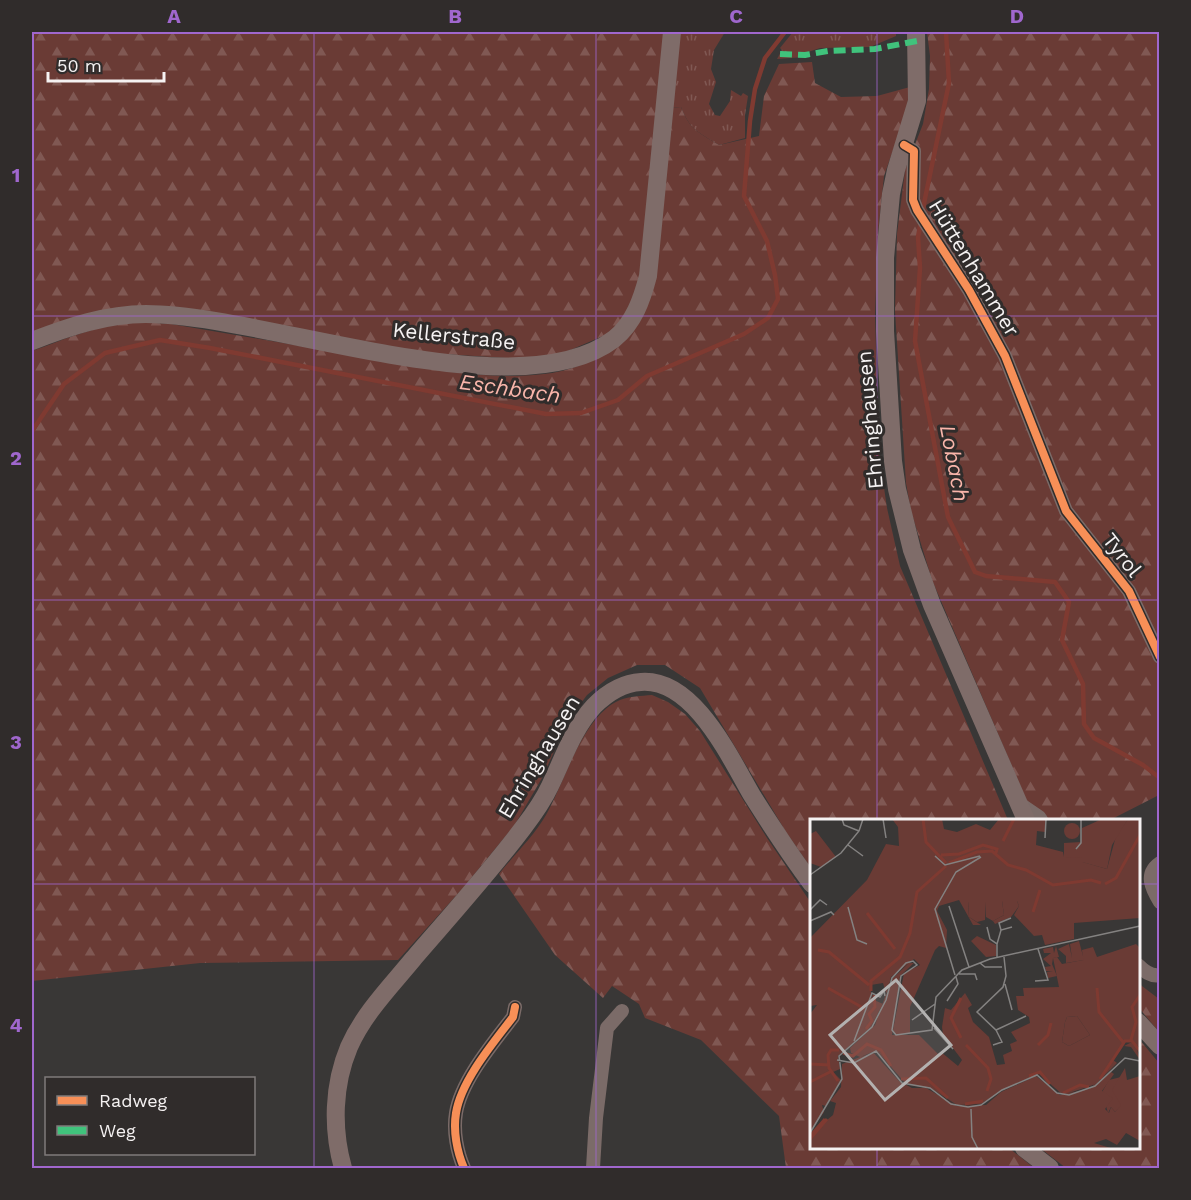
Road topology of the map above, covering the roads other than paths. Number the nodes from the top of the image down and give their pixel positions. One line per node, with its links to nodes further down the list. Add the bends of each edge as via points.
1 (672, 32): 4 (main road, Kellerstraße, via 648,276 630,321 613,339 596,349 535,366 467,364 146,314 100,319)
2 (916, 32): 3 (main road, Ehringhausen, via 917,101)
3 (904, 145): 5 (street, Hüttenhammer, via 914,151 913,200 1005,356); 7 (main road, Ehringhausen, via 891,194 885,258 888,405 897,489 912,550 932,605)
4 (38, 339)
5 (1066, 511): 6 (street, Tyrol, via 1129,591)
6 (1160, 657)
7 (1023, 812): 8 (street)
8 (1040, 819)
9 (1160, 863): 11 (street, via 1150,876 1151,888)
10 (810, 881): 19 (main road, Ehringhausen, via 691,701 668,686 648,681 627,684 609,693 581,723 545,796 523,828 356,1033 337,1092 336,1131)
11 (1160, 902)
12 (1140, 967): 13 (street)
13 (1160, 975)
14 (515, 1007): 20 (street, via 513,1017 474,1072 456,1113 457,1144)
15 (622, 1011): 21 (street, via 607,1028)
16 (1140, 1024): 17 (main road)
17 (1160, 1046)
18 (1025, 1149): 22 (main road)
19 (343, 1168)
20 (464, 1168)
21 (593, 1168)
22 (1050, 1168)

